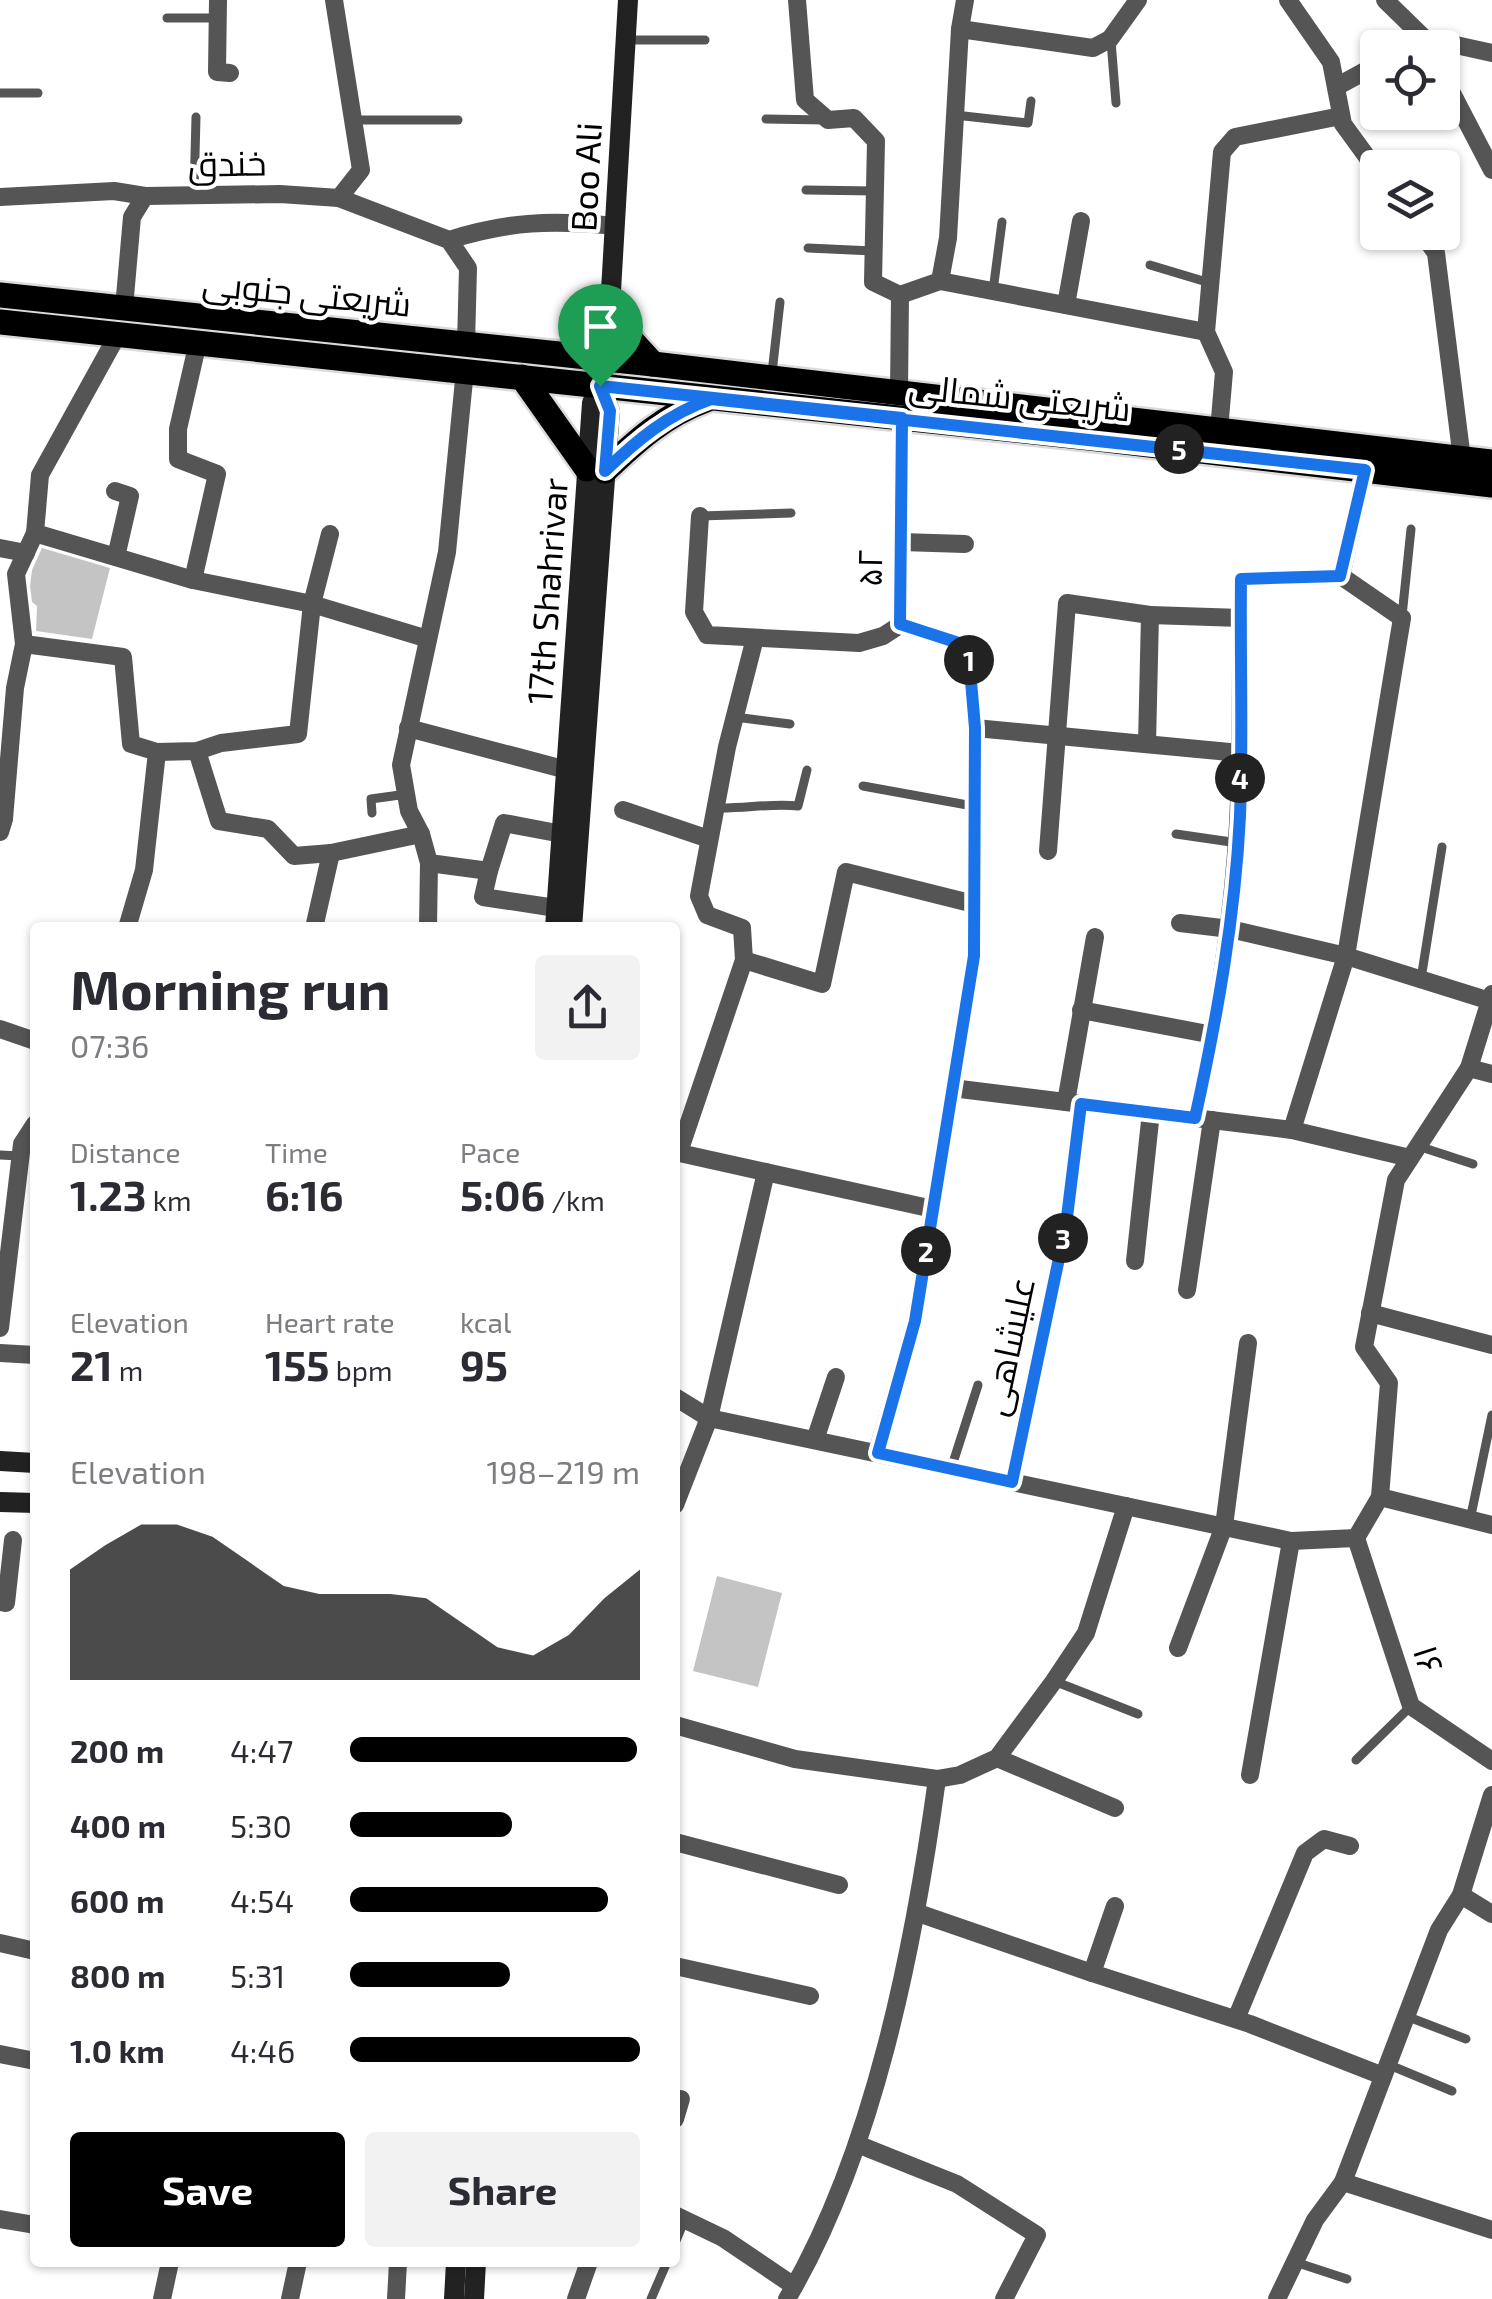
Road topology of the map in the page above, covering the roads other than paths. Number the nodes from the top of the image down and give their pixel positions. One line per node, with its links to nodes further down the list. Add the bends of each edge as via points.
1 (334, 0): 29 (street)
2 (628, 0): 13 (main road, Boo Ali)
3 (797, 0): 31 (street, via 804,100)
4 (965, 0): 10 (street)
5 (1138, 0): 12 (street)
6 (1288, 0): 19 (street, via 1331,62)
7 (1384, 0): 11 (street)
8 (218, 9): 9 (lane); 17 (street, via 218,72)
9 (167, 18)
10 (960, 29): 12 (street, via 1093,48); 25 (street)
11 (1414, 30)
12 (1110, 39): 23 (lane)
13 (626, 40): 14 (lane); 42 (main road, Boo Ali)
14 (706, 40)
15 (1460, 48): 16 (street)
16 (1492, 54)
17 (230, 73)
18 (1360, 74): 19 (street)
19 (1336, 87): 27 (street)
20 (0, 93): 21 (lane)
21 (38, 93)
22 (1031, 101): 25 (lane, via 1028,123)
23 (1116, 103)
24 (1460, 109): 33 (street)
25 (955, 115): 48 (street)
26 (196, 116): 36 (lane)
27 (1341, 116): 32 (street); 49 (street, via 1235,137 1222,152)
28 (766, 119): 31 (lane)
29 (353, 120): 30 (lane); 39 (street, via 361,170)
30 (458, 120)
31 (828, 120): 35 (street, via 854,118 876,141)
32 (1362, 150)
33 (1492, 170)
34 (806, 190): 35 (lane)
35 (874, 191): 46 (street)
36 (194, 195): 37 (street, خندق); 39 (street, خندق)
37 (144, 196): 38 (street, via 114,191); 55 (street, خندق, via 132,218)
38 (0, 197)
39 (340, 198): 43 (street, خندق)
40 (1081, 221): 54 (street)
41 (1002, 222): 50 (lane)
42 (615, 226): 43 (street, via 510,224); 56 (main road, Boo Ali)
43 (449, 240): 61 (street, via 468,268)
44 (808, 248): 46 (lane)
45 (1434, 250): 70 (street)
46 (873, 251): 52 (street, via 873,282)
47 (1150, 265): 49 (lane)
48 (940, 281): 50 (street); 52 (street)
49 (1210, 283): 58 (street)
50 (993, 291): 54 (street)
51 (0, 295): 55 (main road, شریعتی جنوبی)
52 (900, 295): 68 (street, ۵۲)
53 (780, 302): 65 (lane)
54 (1066, 305): 58 (street)
55 (124, 308): 61 (main road, شریعتی جنوبی)
56 (610, 316): 62 (main road, Boo Ali); 63 (main road)
57 (0, 322): 59 (main road, شریعتی جنوبی)
58 (1206, 332): 69 (street, via 1224,372)
59 (118, 334): 60 (main road, شریعتی جنوبی); 79 (street, via 40,475)
60 (198, 342): 61 (main road, شریعتی جنوبی); 87 (street, via 178,459 217,474)
61 (465, 357): 62 (main road, شریعتی جنوبی); 64 (main road, شریعتی جنوبی); 94 (street, via 448,552)
62 (607, 359): 63 (main road, شریعتی شمالی); 66 (main road)
63 (653, 364): 65 (main road, شریعتی شمالی)
64 (522, 377): 66 (main road, شریعتی جنوبی); 72 (main road)
65 (771, 378): 68 (main road, شریعتی شمالی)
66 (600, 386): 67 (main road, شریعتی شمالی); 72 (main road, 17th Shahrivar, via 610,411)
67 (711, 399): 68 (main road, شریعتی شمالی); 72 (main road, via 686,407)
68 (901, 406): 69 (main road, شریعتی شمالی); 73 (main road, شریعتی شمالی); 81 (street, ۵۲)
69 (1219, 430): 70 (main road, شریعتی شمالی)
70 (1462, 459): 71 (main road, شریعتی شمالی)
71 (1492, 462)
72 (596, 470): 105 (main road, 17th Shahrivar); 129 (main road, 17th Shahrivar)
73 (1365, 470): 74 (main road, شریعتی شمالی); 86 (street)
74 (1492, 485)
75 (114, 491): 85 (street, via 130,496)
76 (791, 513): 77 (lane)
77 (700, 516): 93 (street, via 694,612 707,635)
78 (1411, 530): 91 (lane)
79 (35, 533): 84 (street); 85 (street)
80 (330, 534): 88 (street)
81 (901, 542): 82 (street); 92 (street, ۵۲)
82 (965, 544)
83 (0, 548): 84 (street)
84 (26, 553): 95 (street, via 16,574)
85 (116, 557): 87 (street)
86 (1340, 576): 90 (street, via 1241,579); 91 (street)
87 (193, 580): 88 (street)
88 (312, 604): 94 (street); 102 (street, via 298,734)
89 (1150, 615): 90 (street); 100 (street, via 1067,603); 101 (street)
90 (1241, 618): 104 (street)
91 (1402, 618): 133 (street)
92 (900, 624): 93 (street, via 859,643); 99 (street, ۵۲, via 968,646)
93 (755, 638): 96 (street)
94 (428, 639): 98 (street)
95 (24, 644): 103 (street, via 123,657 131,744); 113 (street)
96 (735, 717): 97 (lane); 110 (street)
97 (790, 724)
98 (408, 728): 105 (street); 108 (street, via 401,765)
99 (975, 728): 100 (street); 109 (street)
100 (1054, 736): 101 (street); 120 (street)
101 (1147, 744): 104 (street)
102 (197, 751): 103 (street); 121 (street, via 220,822 268,829 294,856)
103 (157, 752): 126 (street, via 144,870)
104 (1240, 753): 118 (street)
105 (567, 770): 115 (main road, 17th Shahrivar)
106 (807, 770): 110 (lane, via 798,806)
107 (863, 786): 109 (lane)
108 (407, 794): 112 (lane, via 371,799); 114 (street)
109 (974, 806): 124 (street)
110 (716, 808): 117 (street)
111 (623, 810): 117 (street)
112 (372, 813)
113 (0, 832)
114 (421, 834): 121 (street); 122 (street)
115 (562, 834): 123 (street, via 504,822); 125 (main road, 17th Shahrivar)
116 (1176, 834): 118 (lane)
117 (709, 838): 134 (street, via 699,896 707,915 742,928)
118 (1238, 843): 131 (street)
119 (1442, 847): 135 (lane)
120 (1048, 850)
121 (331, 853): 127 (street)
122 (429, 863): 123 (street); 128 (street)
123 (489, 870): 125 (street, via 483,897)
124 (974, 904): 134 (street, via 846,872 822,984); 143 (street, via 974,956)
125 (556, 918)
126 (129, 922)
127 (315, 922)
128 (428, 922)
129 (572, 922)
130 (1180, 923): 131 (street)
131 (1230, 930): 133 (street); 139 (street)
132 (1095, 937): 137 (street, علیشاهی)
133 (1346, 956): 135 (street); 147 (street)
134 (744, 960): 149 (street)
135 (1421, 979): 136 (street)
136 (1491, 998): 141 (street)
137 (1081, 1010): 139 (street); 144 (street, علیشاهی)
138 (0, 1029): 140 (street)
139 (1213, 1035): 146 (street)
140 (30, 1039)
141 (1469, 1068): 142 (street); 150 (street)
142 (1492, 1074)
143 (952, 1088): 144 (street); 158 (street)
144 (1073, 1103): 145 (street); 178 (street, علیشاهی, via 1066,1225)
145 (1151, 1112): 146 (street); 160 (street)
146 (1204, 1119): 147 (street); 161 (street)
147 (1292, 1130): 150 (street)
148 (30, 1132): 153 (street)
149 (680, 1143)
150 (1414, 1152): 154 (lane); 162 (street, via 1396,1180)
151 (680, 1153): 155 (street)
152 (0, 1155): 153 (lane)
153 (20, 1156): 157 (street)
154 (1472, 1164)
155 (766, 1172): 158 (street); 172 (street)
156 (30, 1197): 157 (street)
157 (16, 1198): 159 (street)
158 (932, 1210): 174 (street, via 915,1321)
159 (6, 1233): 163 (street)
160 (1135, 1260)
161 (1187, 1290)
162 (1370, 1313): 165 (street); 180 (street, via 1364,1347 1389,1383)
163 (1, 1316)
164 (1248, 1343): 186 (street)
165 (1492, 1346)
166 (0, 1353): 167 (street)
167 (30, 1355)
168 (836, 1377): 173 (street)
169 (978, 1386): 177 (lane)
170 (680, 1400): 172 (street)
171 (1492, 1415): 184 (lane)
172 (709, 1418): 173 (street); 179 (street)
173 (815, 1440): 174 (street)
174 (878, 1453): 177 (street)
175 (0, 1461): 176 (main road)
176 (30, 1463)
177 (951, 1469): 178 (street)
178 (1012, 1482): 183 (street)
179 (680, 1492)
180 (1380, 1497): 184 (street); 187 (street)
181 (0, 1502): 182 (main road)
182 (30, 1503)
183 (1126, 1506): 186 (street); 192 (street, via 1086,1633)
184 (1470, 1520): 185 (street)
185 (1492, 1525)
186 (1224, 1526): 189 (street); 191 (street)
187 (1356, 1538): 189 (street); 193 (street, ۱۶)
188 (12, 1540): 190 (street, via 6,1602)
189 (1291, 1541): 199 (street)
190 (0, 1602)
191 (1178, 1648)
192 (1054, 1681): 194 (lane); 196 (street)
193 (1411, 1706): 197 (lane); 198 (street, ۱۶)
194 (1138, 1714)
195 (680, 1725): 200 (street, via 795,1759)
196 (997, 1758): 200 (street); 202 (street)
197 (1356, 1760)
198 (1492, 1761)
199 (1250, 1775)
200 (937, 1779): 208 (street)
201 (1492, 1795): 206 (street)
202 (1115, 1808)
203 (680, 1843): 205 (street)
204 (1350, 1846): 216 (street, via 1324,1838 1305,1853)
205 (839, 1885)
206 (1461, 1895): 209 (street); 215 (street, via 1439,1930)
207 (1116, 1906): 213 (street)
208 (918, 1914): 213 (street); 224 (street)
209 (1492, 1914)
210 (0, 1943): 211 (street)
211 (30, 1950)
212 (680, 1967): 214 (street)
213 (1092, 1973): 216 (street)
214 (810, 1996)
215 (1406, 2016): 217 (lane); 220 (street)
216 (1236, 2019): 220 (street)
217 (1466, 2039)
218 (0, 2054): 219 (street)
219 (30, 2060)
220 (1385, 2070): 221 (lane); 225 (street)
221 (1452, 2090)
222 (681, 2099): 223 (street)
223 (680, 2102)
224 (857, 2144): 239 (street); 247 (street, via 957,2184 1037,2235)
225 (1343, 2182): 229 (street); 230 (street)
226 (680, 2217): 239 (street, via 723,2238)
227 (0, 2219): 228 (street)
228 (30, 2224)
229 (1492, 2230)
230 (1295, 2262): 238 (lane); 248 (street)
231 (169, 2267): 240 (street)
232 (297, 2267): 241 (street)
233 (398, 2267): 242 (street)
234 (456, 2267): 243 (main road)
235 (476, 2267): 244 (main road)
236 (587, 2267): 245 (street)
237 (665, 2267): 246 (lane)
238 (1347, 2279)
239 (791, 2292)
240 (162, 2299)
241 (290, 2299)
242 (396, 2299)
243 (454, 2299)
244 (474, 2299)
245 (576, 2299)
246 (651, 2299)
247 (1004, 2299)
248 (1277, 2299)

